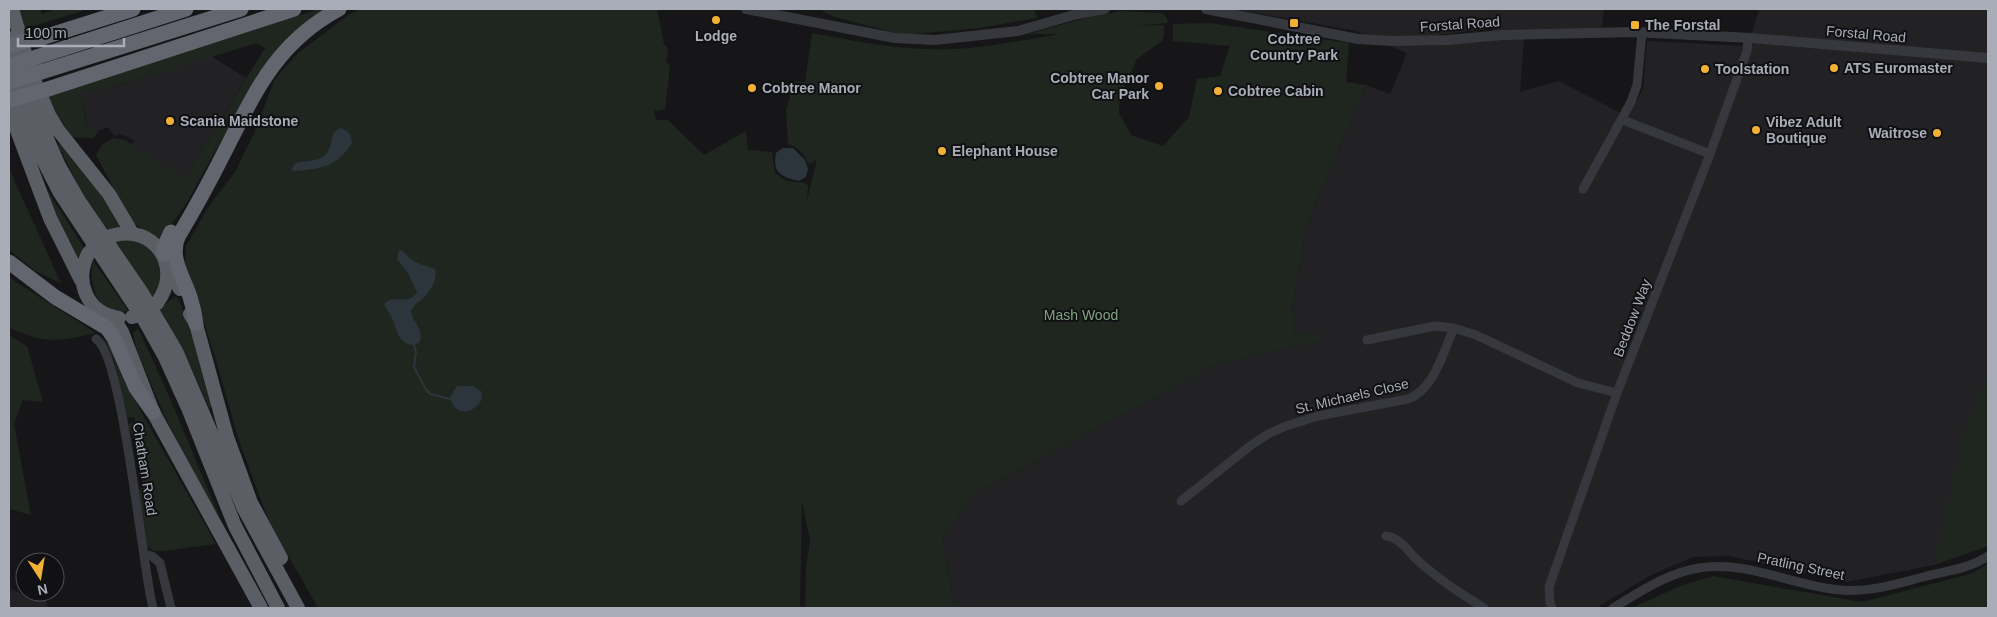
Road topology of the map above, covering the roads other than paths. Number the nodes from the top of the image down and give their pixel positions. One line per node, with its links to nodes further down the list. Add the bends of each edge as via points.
1 (12, 9): 26 (highway, via 30,70 49,115 109,194)
2 (103, 9): 14 (highway)
3 (133, 9): 14 (highway)
4 (186, 9): 17 (highway, bridge)
5 (240, 9): 19 (highway, bridge)
6 (294, 9): 20 (highway, bridge)
7 (339, 9): 25 (highway, via 306,30 275,63 255,92)
8 (746, 9): 9 (street, via 895,38 935,40 1018,31)
9 (1105, 9)
10 (1206, 9): 11 (street, Forstal Road, via 1358,39 1393,41)
11 (1642, 33): 13 (street, Forstal Road); 22 (street, via 1637,85)
12 (9, 38): 41 (highway, via 37,118 60,166 176,351 236,492)
13 (1748, 38): 16 (street, Forstal Road); 23 (street, Beddow Way, via 1743,64)
14 (31, 39): 15 (highway, bridge)
15 (9, 46)
16 (1988, 58)
17 (9, 66)
18 (9, 76): 47 (highway, via 34,142 60,194 165,357 235,526)
19 (9, 82)
20 (9, 100)
21 (9, 109): 29 (highway, via 50,218)
22 (1623, 120): 23 (street); 24 (street)
23 (1710, 154): 36 (street, Beddow Way)
24 (1583, 189)
25 (201, 194): 27 (highway, via 170,234); 32 (highway, via 174,251)
26 (132, 233): 27 (highway, via 149,239); 29 (highway, bridge, via 110,236 96,244 88,254)
27 (165, 258): 31 (highway, bridge, via 166,284 157,303 145,313 132,317); 32 (highway)
28 (9, 262): 30 (highway)
29 (81, 280): 31 (highway, via 91,301)
30 (39, 284): 31 (highway); 37 (highway, via 111,333 136,388)
31 (107, 315): 37 (highway, via 122,332)
32 (196, 324): 38 (highway, via 227,438)
33 (1454, 328): 35 (street, via 1435,326); 36 (street, via 1484,338 1578,382); 39 (street, St. Michaels Close, via 1434,372 1417,396 1318,416 1286,426 1250,446)
34 (96, 339): 42 (street, Chatham Road, via 103,348 118,395)
35 (1367, 340)
36 (1617, 393): 51 (street, Beddow Way, via 1549,586)
37 (153, 412): 46 (highway)
38 (249, 499): 41 (highway); 49 (highway)
39 (1181, 500)
40 (1386, 536): 50 (street, via 1391,536 1448,586)
41 (267, 551): 48 (highway)
42 (144, 554): 44 (street, Chatham Road); 45 (street, via 160,563)
43 (1988, 556): 52 (street, Pratling Street, via 1962,568 1856,591 1832,589 1742,568 1699,568 1660,580)
44 (153, 608)
45 (171, 608)
46 (262, 608)
47 (278, 608)
48 (298, 608)
49 (308, 608)
50 (1484, 608)
51 (1552, 608)
52 (1613, 608)

